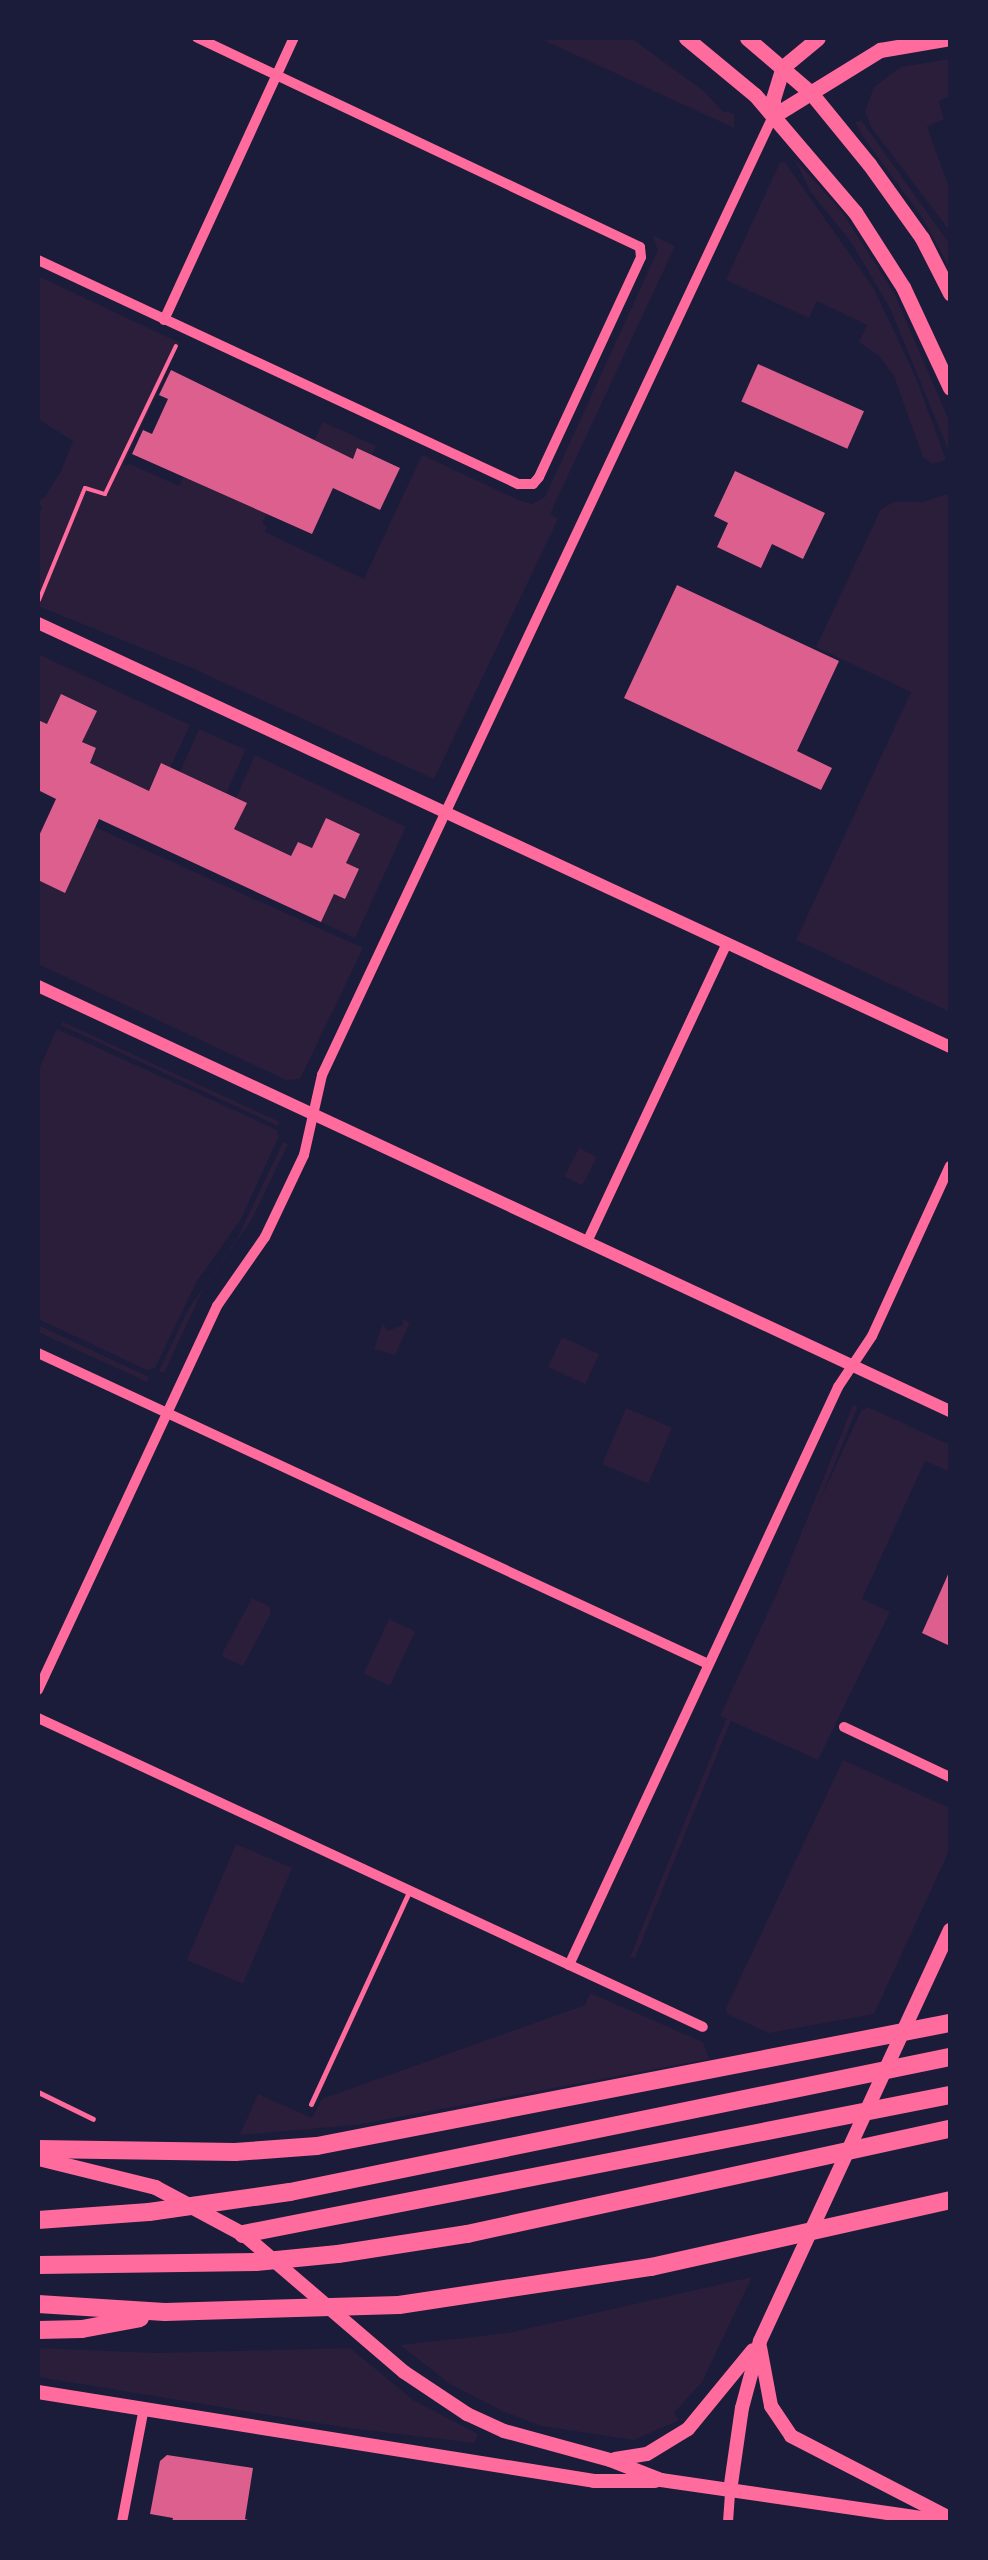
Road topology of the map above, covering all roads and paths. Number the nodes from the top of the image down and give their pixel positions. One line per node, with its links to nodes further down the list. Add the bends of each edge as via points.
1 (196, 38): 8 (street)
2 (294, 38): 8 (street)
3 (686, 38): 10 (main road)
4 (747, 38): 7 (main road)
5 (818, 38): 7 (main road)
6 (950, 38): 9 (main road, via 880,50)
7 (783, 67): 9 (main road); 10 (main road)
8 (277, 75): 13 (street); 13 (street, via 640,247 641,257 533,484 518,484)
9 (810, 94): 10 (main road); 12 (main road, via 893,195)
10 (773, 116): 15 (main road, via 882,253); 18 (street)
11 (38, 260): 13 (street)
12 (950, 293)
13 (164, 320)
14 (176, 346): 16 (path, via 106,494 85,488)
15 (950, 388)
16 (39, 600)
17 (38, 623): 18 (street)
18 (446, 812): 19 (street); 22 (street, via 322,1075)
19 (727, 943): 21 (street); 24 (street)
20 (38, 986): 22 (street)
21 (950, 1047)
22 (314, 1115): 24 (street); 28 (street, via 304,1155 265,1237 217,1306)
23 (950, 1166): 26 (street)
24 (586, 1242): 26 (street)
25 (38, 1353): 28 (street)
26 (852, 1366): 27 (street); 29 (street)
27 (950, 1411)
28 (166, 1413): 29 (street); 30 (street)
29 (708, 1664): 36 (street)
30 (38, 1690)
31 (38, 1718): 34 (street)
32 (844, 1727): 33 (street)
33 (950, 1776)
34 (410, 1890): 36 (street); 42 (lane)
35 (948, 1936): 54 (main road)
36 (568, 1965): 38 (street)
37 (950, 2022): 45 (highway, via 317,2146 236,2152)
38 (703, 2027)
39 (950, 2056): 48 (highway, via 290,2192)
40 (38, 2092): 43 (lane)
41 (950, 2094): 49 (highway)
42 (310, 2104)
43 (93, 2119)
44 (950, 2129): 50 (highway, via 467,2234 338,2254 197,2264)
45 (38, 2149)
46 (38, 2158): 49 (main road, via 155,2187)
47 (950, 2200): 52 (highway, via 693,2258 486,2294 324,2310)
48 (38, 2220)
49 (242, 2234): 57 (main road, via 375,2348 467,2414)
50 (38, 2264)
51 (38, 2304): 52 (highway)
52 (165, 2312): 53 (highway, via 82,2329)
53 (38, 2330)
54 (760, 2341): 57 (main road, via 688,2429 647,2454); 59 (main road); 60 (main road, via 770,2406 791,2436)
55 (38, 2392): 56 (main road)
56 (144, 2408): 58 (main road, via 594,2481); 61 (street)
57 (610, 2460): 58 (main road)
58 (660, 2480): 59 (main road)
59 (730, 2491): 60 (main road); 62 (street)
60 (950, 2520)
61 (122, 2522)
62 (728, 2522)

